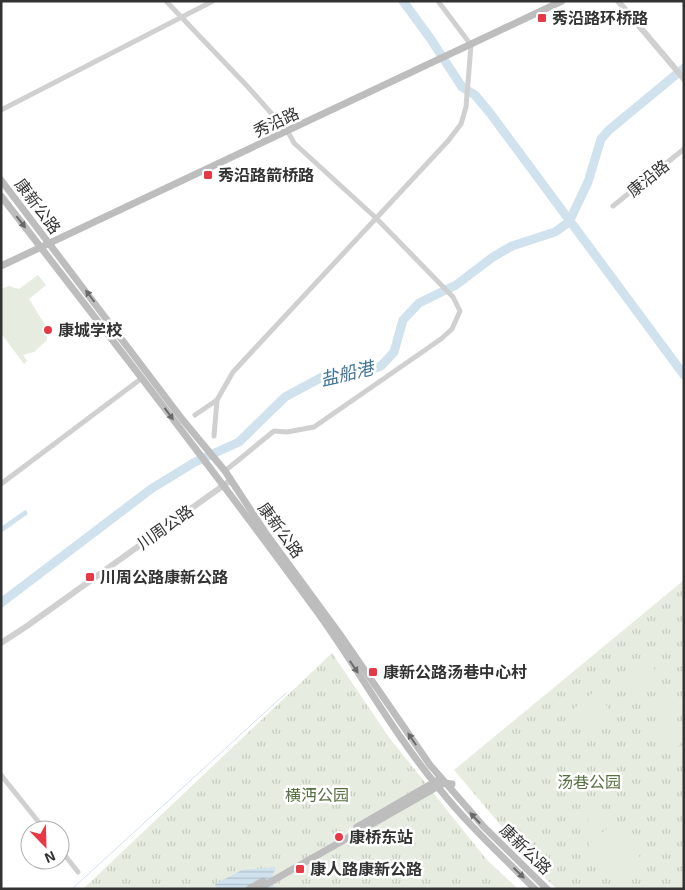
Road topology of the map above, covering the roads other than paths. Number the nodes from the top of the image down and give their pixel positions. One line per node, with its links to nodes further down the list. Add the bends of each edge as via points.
1 (166, 1): 6 (street)
2 (213, 1): 6 (street)
3 (438, 1): 7 (street)
4 (562, 1): 7 (main road, 秀沿路)
5 (618, 1): 8 (street)
6 (182, 18): 9 (street); 10 (street)
7 (471, 45): 10 (main road, 秀沿路); 15 (street, via 462,124)
8 (684, 79)
9 (1, 110)
10 (288, 132): 15 (street, via 294,143); 16 (main road, 秀沿路)
11 (684, 149): 14 (street, 康沿路)
12 (1, 180): 16 (main road, 康新公路)
13 (1, 196): 17 (main road, 康新公路, one-way to 17)
14 (613, 206)
15 (376, 218): 20 (street, via 234,372); 23 (street, via 454,297 460,311 452,329 314,427 274,431)
16 (50, 244): 17 (main road, 秀沿路); 23 (main road, 康新公路, one-way to 16, via 176,412)
17 (42, 248): 18 (main road, 秀沿路); 19 (main road, 康新公路)
18 (1, 266)
19 (142, 378): 25 (street); 26 (main road, 康新公路, one-way to 26)
20 (216, 400): 21 (street); 22 (street)
21 (195, 415)
22 (214, 436)
23 (223, 469): 24 (main road, 康新公路)
24 (231, 480): 26 (street, 川周公路); 29 (main road, 康新公路, one-way to 24)
25 (1, 484)
26 (222, 486): 27 (street, 川周公路); 29 (main road, 康新公路, one-way to 29)
27 (1, 643)
28 (1, 775): 31 (street)
29 (439, 783): 30 (main road); 34 (main road); 35 (main road); 36 (main road, 康新公路, one-way to 36, via 475,830); 37 (main road, 康新公路, one-way to 29)
30 (452, 784)
31 (37, 820)
32 (70, 862): 33 (street)
33 (78, 872)
34 (249, 889)
35 (258, 889)
36 (536, 889)
37 (547, 889)

